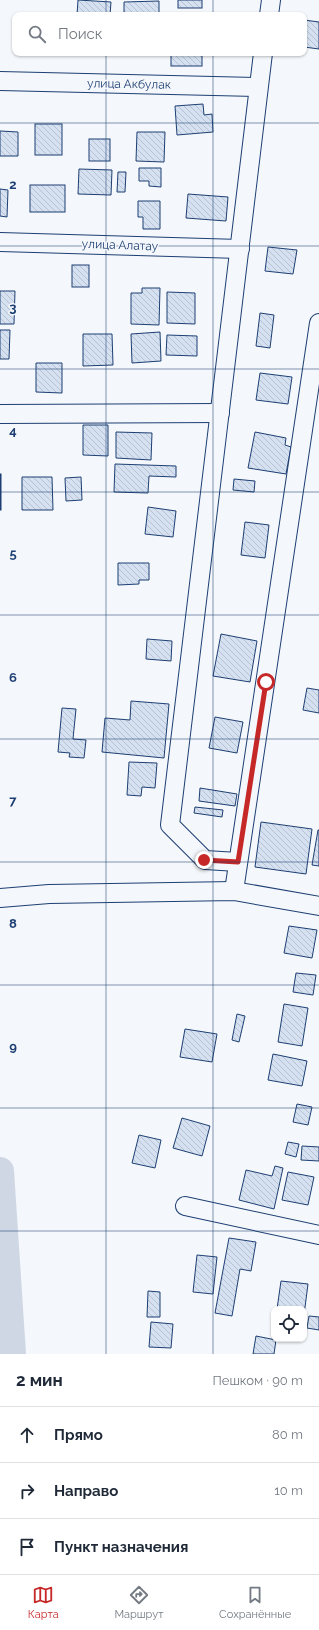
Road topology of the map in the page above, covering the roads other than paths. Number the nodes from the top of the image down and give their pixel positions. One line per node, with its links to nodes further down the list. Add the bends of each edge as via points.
1 (271, 0): 2 (street)
2 (269, 12)
3 (263, 56): 5 (street)
4 (0, 81): 5 (street, улица Акбулак)
5 (258, 87): 7 (street)
6 (0, 242): 7 (street, улица Алатау)
7 (240, 249): 9 (street)
8 (319, 323): 11 (street)
9 (220, 413): 10 (street); 11 (street, via 170,825 204,860)
10 (0, 414)
11 (238, 862): 12 (street)
12 (234, 891): 13 (street, via 49,894); 14 (street)
13 (0, 898)
14 (319, 906)
15 (185, 1206): 16 (street)
16 (319, 1235)

